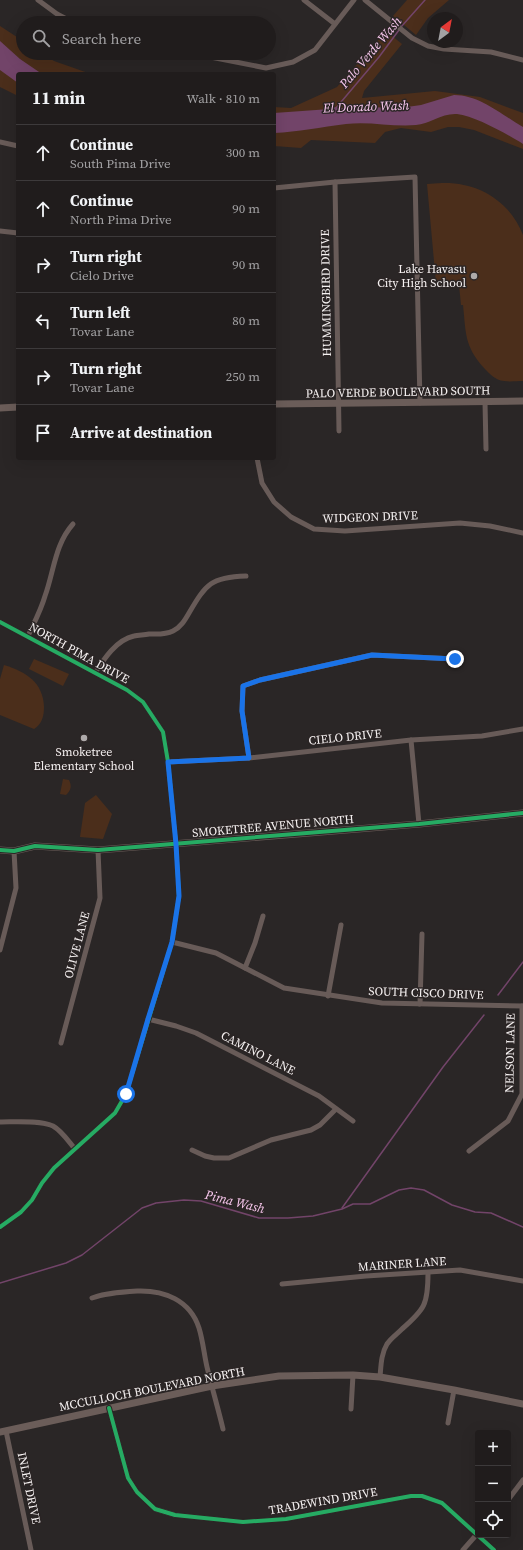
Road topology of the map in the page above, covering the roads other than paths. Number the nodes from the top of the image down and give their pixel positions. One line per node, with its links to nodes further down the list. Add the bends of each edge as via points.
1 (38, 0): 5 (street)
2 (304, 0): 6 (street)
3 (354, 0): 6 (street)
4 (365, 0): 8 (street, via 412,38 428,46 491,52)
5 (61, 16)
6 (335, 24): 7 (street, via 315,50 293,62 266,68)
7 (225, 60)
8 (523, 60)
9 (0, 142): 10 (street)
10 (16, 146)
11 (335, 182): 12 (street); 16 (street, via 415,177); 18 (street, HUMMINGBIRD DRIVE)
12 (276, 188)
13 (0, 231): 14 (street)
14 (16, 233)
15 (523, 401): 17 (main road, PALO VERDE BOULEVARD SOUTH)
16 (420, 402): 17 (main road, PALO VERDE BOULEVARD SOUTH); 18 (main road, PALO VERDE BOULEVARD SOUTH)
17 (485, 402): 23 (street)
18 (338, 403): 19 (main road, PALO VERDE BOULEVARD SOUTH); 22 (street, HUMMINGBIRD DRIVE)
19 (276, 404)
20 (0, 408): 21 (main road)
21 (16, 408)
22 (339, 430)
23 (486, 449)
24 (257, 460): 26 (street, WIDGEON DRIVE, via 262,484 274,502 291,517 314,529 345,531 460,523)
25 (73, 524): 29 (street, via 58,550 45,598)
26 (523, 533)
27 (246, 576): 31 (street, via 220,578 210,584 181,625 162,634 133,636 125,640 112,650)
28 (0, 622): 29 (street, NORTH PIMA DRIVE)
29 (28, 636): 31 (street, NORTH PIMA DRIVE)
30 (455, 659): 34 (street, via 372,655 243,686 242,711)
31 (95, 673): 35 (street, NORTH PIMA DRIVE, via 143,702 163,732)
32 (523, 729): 33 (street, CIELO DRIVE, via 482,736)
33 (411, 740): 34 (street, CIELO DRIVE); 37 (street)
34 (249, 758): 35 (street, CIELO DRIVE)
35 (168, 762): 38 (street, NORTH PIMA DRIVE)
36 (523, 813): 37 (main road, SMOKETREE AVENUE NORTH)
37 (419, 824): 38 (main road, SMOKETREE AVENUE NORTH)
38 (176, 844): 40 (main road, SMOKETREE AVENUE NORTH); 45 (street, NORTH PIMA DRIVE, via 179,896)
39 (0, 850): 41 (main road, SMOKETREE AVENUE NORTH)
40 (98, 850): 41 (main road, SMOKETREE AVENUE NORTH, via 35,846); 52 (street, OLIVE LANE, via 100,898)
41 (14, 851): 46 (street, via 16,888)
42 (263, 916): 47 (street)
43 (341, 925): 48 (street)
44 (422, 934): 49 (street)
45 (172, 942): 47 (street, SOUTH CISCO DRIVE, via 216,953); 51 (street, NORTH PIMA DRIVE)
46 (0, 950)
47 (245, 968): 48 (street, SOUTH CISCO DRIVE, via 284,988)
48 (328, 996): 49 (street, SOUTH CISCO DRIVE, via 382,1003)
49 (420, 1004): 50 (street, SOUTH CISCO DRIVE)
50 (522, 1006): 58 (street, NELSON LANE, via 522,1094 508,1121)
51 (148, 1019): 53 (street, CAMINO LANE, via 196,1033 319,1096); 56 (street, NORTH PIMA DRIVE, via 121,1104 115,1113)
52 (61, 1042)
53 (336, 1109): 54 (street, CAMINO LANE); 57 (street, via 311,1130 271,1140 229,1158 214,1158)
54 (352, 1121)
55 (0, 1122): 56 (street, via 43,1123 54,1126)
56 (75, 1149): 59 (street, NORTH PIMA DRIVE, via 49,1174 26,1207)
57 (192, 1150)
58 (469, 1151)
59 (0, 1227)
60 (428, 1273): 61 (street, MARINER LANE, via 471,1271); 62 (street, MARINER LANE); 65 (street, via 425,1305 386,1346 382,1355)
61 (523, 1281)
62 (282, 1284)
63 (92, 1298): 66 (street, via 121,1292 153,1292 171,1296 184,1304 194,1315 199,1328)
64 (353, 1375): 65 (main road, MCCULLOCH BOULEVARD NORTH); 66 (main road, MCCULLOCH BOULEVARD NORTH, via 279,1376); 70 (street)
65 (380, 1377): 67 (main road, MCCULLOCH BOULEVARD NORTH)
66 (212, 1386): 69 (main road, MCCULLOCH BOULEVARD NORTH); 72 (street)
67 (454, 1390): 68 (main road, MCCULLOCH BOULEVARD NORTH); 71 (street)
68 (523, 1404)
69 (109, 1408): 73 (main road, MCCULLOCH BOULEVARD NORTH); 76 (street, TRADEWIND DRIVE, via 128,1478 137,1492 155,1509 163,1512 236,1522 268,1522 422,1496 442,1503)
70 (351, 1409)
71 (448, 1423)
72 (223, 1429)
73 (3, 1431): 79 (street, INLET DRIVE)
74 (523, 1480): 75 (street)
75 (511, 1496)
76 (475, 1532)
77 (475, 1536): 80 (street)
78 (481, 1538): 81 (street, TRADEWIND DRIVE)
79 (31, 1550)
80 (463, 1550)
81 (494, 1550)

